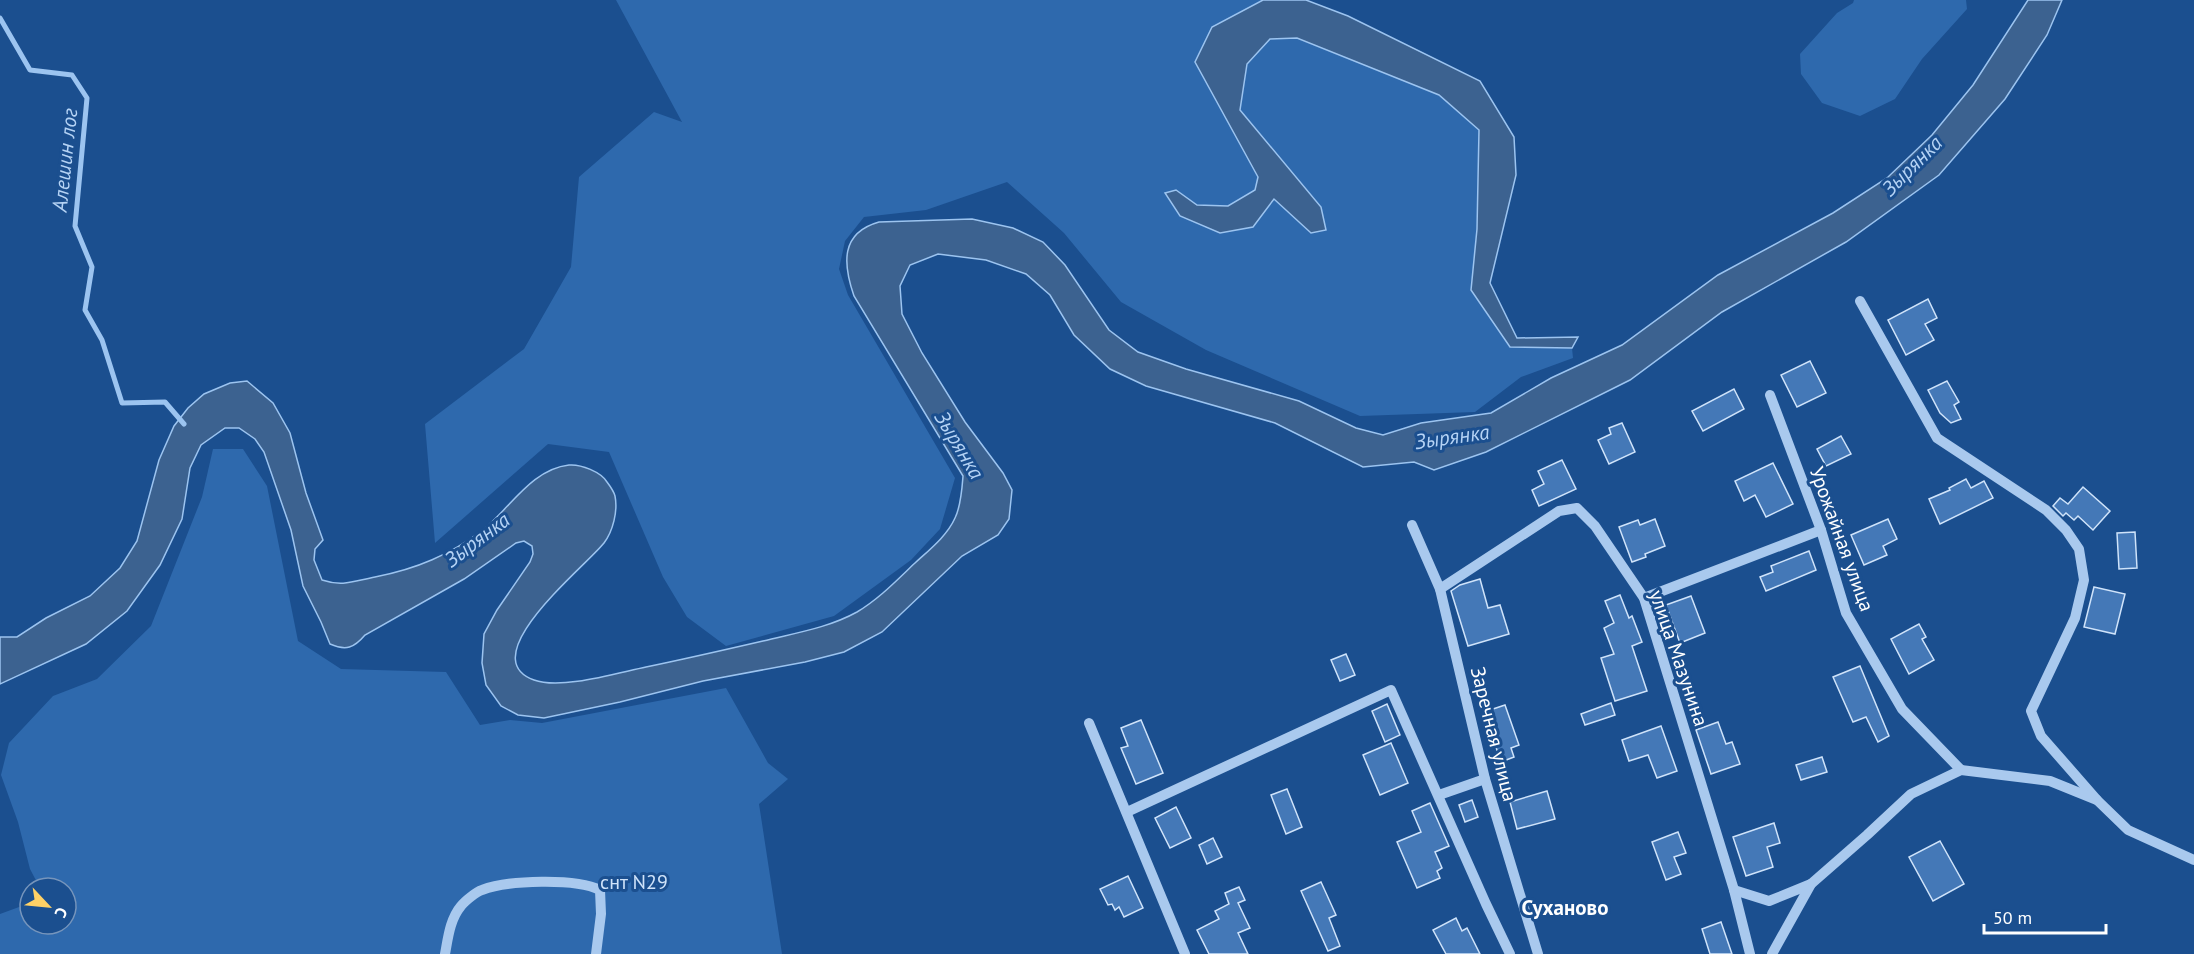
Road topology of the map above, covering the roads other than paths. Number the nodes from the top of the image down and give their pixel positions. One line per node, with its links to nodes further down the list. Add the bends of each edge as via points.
1 (1860, 301): 11 (street, via 1937,438 2046,510 2079,549 2084,580 2075,618 2031,711 2041,736)
2 (1770, 395): 4 (street, Урожайная улица)
3 (1412, 525): 5 (street, Заречная улица)
4 (1821, 530): 6 (street); 8 (street, Урожайная улица, via 1846,613 1902,709)
5 (1440, 589): 6 (street, улица Мазунина, via 1559,511 1577,508 1595,526); 9 (street, Заречная улица)
6 (1644, 598): 15 (street, улица Мазунина)
7 (1089, 723): 12 (street)
8 (1961, 770): 11 (street, via 2050,781); 14 (street, via 1911,794)
9 (1485, 779): 10 (street); 20 (street, Заречная улица)
10 (1439, 795): 12 (street, via 1391,690); 19 (street)
11 (2097, 800): 13 (street, via 2128,830)
12 (1127, 812): 18 (street)
13 (2194, 860)
14 (1811, 884): 15 (street, via 1769,901); 22 (street)
15 (1734, 890): 21 (street, улица Мазунина)
16 (445, 954): 17 (street, via 453,919 461,906 481,890 518,882 589,884 600,890)
17 (596, 954)
18 (1185, 954)
19 (1510, 954)
20 (1538, 954)
21 (1750, 954)
22 (1772, 954)

